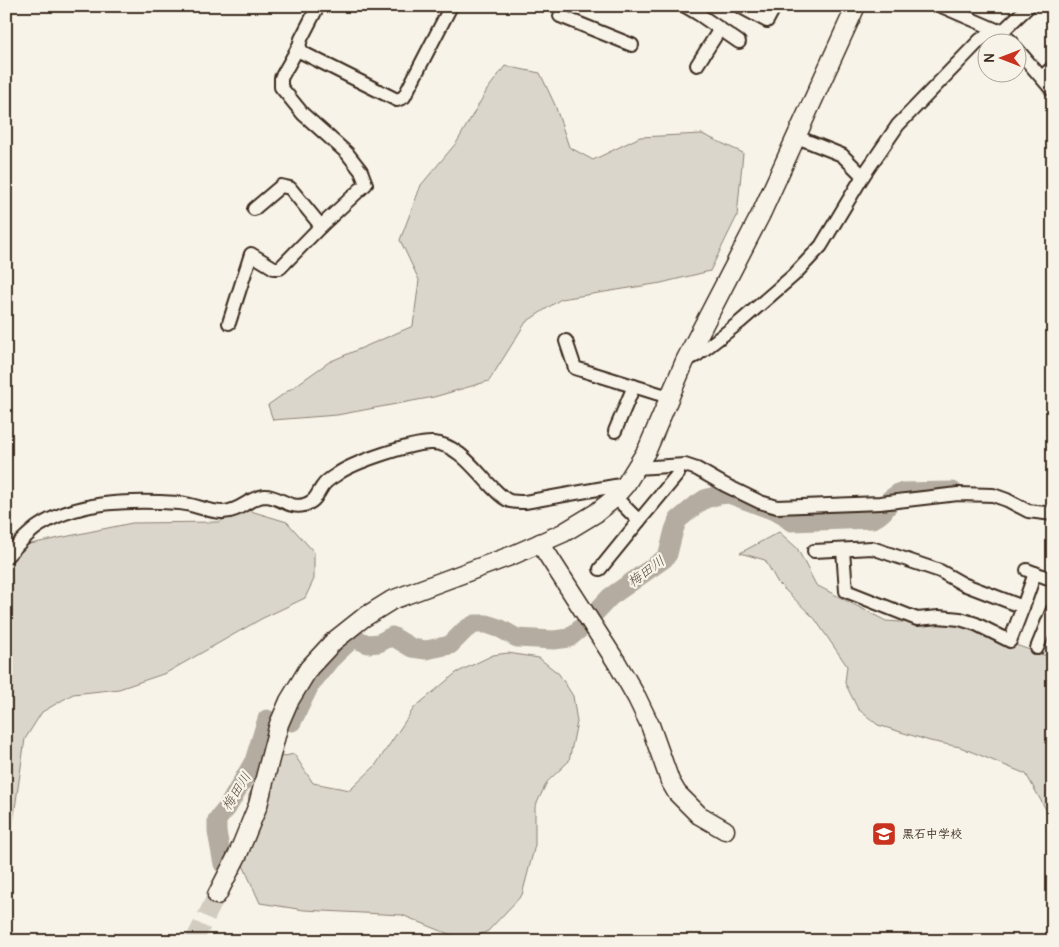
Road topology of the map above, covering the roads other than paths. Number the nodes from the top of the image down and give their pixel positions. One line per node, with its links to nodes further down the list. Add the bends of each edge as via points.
1 (318, 6): 15 (street)
2 (451, 6): 15 (street, via 404,97 397,100 303,53)
3 (565, 6): 14 (street, via 560,16)
4 (685, 6): 10 (street)
5 (739, 6): 6 (street, via 767,21)
6 (775, 6)
7 (856, 6): 21 (street)
8 (941, 6): 12 (street)
9 (1029, 6): 12 (street)
10 (699, 10): 11 (street)
11 (720, 29): 13 (street); 17 (street)
12 (999, 31): 22 (street, via 980,40 915,106)
13 (740, 42)
14 (632, 45)
15 (299, 46): 24 (street, via 281,78 281,87 303,114 347,153 361,171 366,184)
16 (1026, 59): 19 (street)
17 (697, 64)
18 (1053, 66): 19 (street)
19 (1042, 77): 20 (street)
20 (1053, 91)
21 (797, 137): 22 (street, via 842,155); 27 (street, via 762,214)
22 (863, 176): 27 (street, via 821,246 794,275 718,340)
23 (254, 208): 24 (street, via 281,186 290,188)
24 (322, 226): 25 (street, via 280,268 274,268 252,254)
25 (229, 323)
26 (566, 341): 28 (street, via 575,368)
27 (685, 361): 29 (street)
28 (634, 386): 29 (street); 30 (street)
29 (669, 397): 31 (street)
30 (615, 431)
31 (636, 468): 33 (street); 34 (street, via 685,465 760,502 777,507 826,506 958,494 993,495 1028,511)
32 (678, 474): 35 (street)
33 (620, 490): 35 (street); 36 (street, via 596,513); 39 (street, via 525,502 509,501 453,451 435,443 424,443 379,455 338,473 322,486 317,498 304,505 290,506 272,496 262,496 234,511 224,512 181,503 94,505 41,524)
34 (1053, 514)
35 (640, 521): 40 (street)
36 (540, 543): 45 (street, via 637,698 677,793 699,815); 46 (street, via 392,600 348,628 320,654 298,685 279,724 258,806)
37 (843, 550): 38 (street); 42 (street, via 872,548 940,571 963,584); 42 (street, via 846,591 917,619 960,619 1010,641)
38 (814, 551)
39 (6, 557)
40 (600, 569)
41 (1053, 580): 42 (street, via 1031,572)
42 (1023, 607)
43 (1053, 609): 44 (street)
44 (1037, 648)
45 (725, 830)
46 (217, 895)

